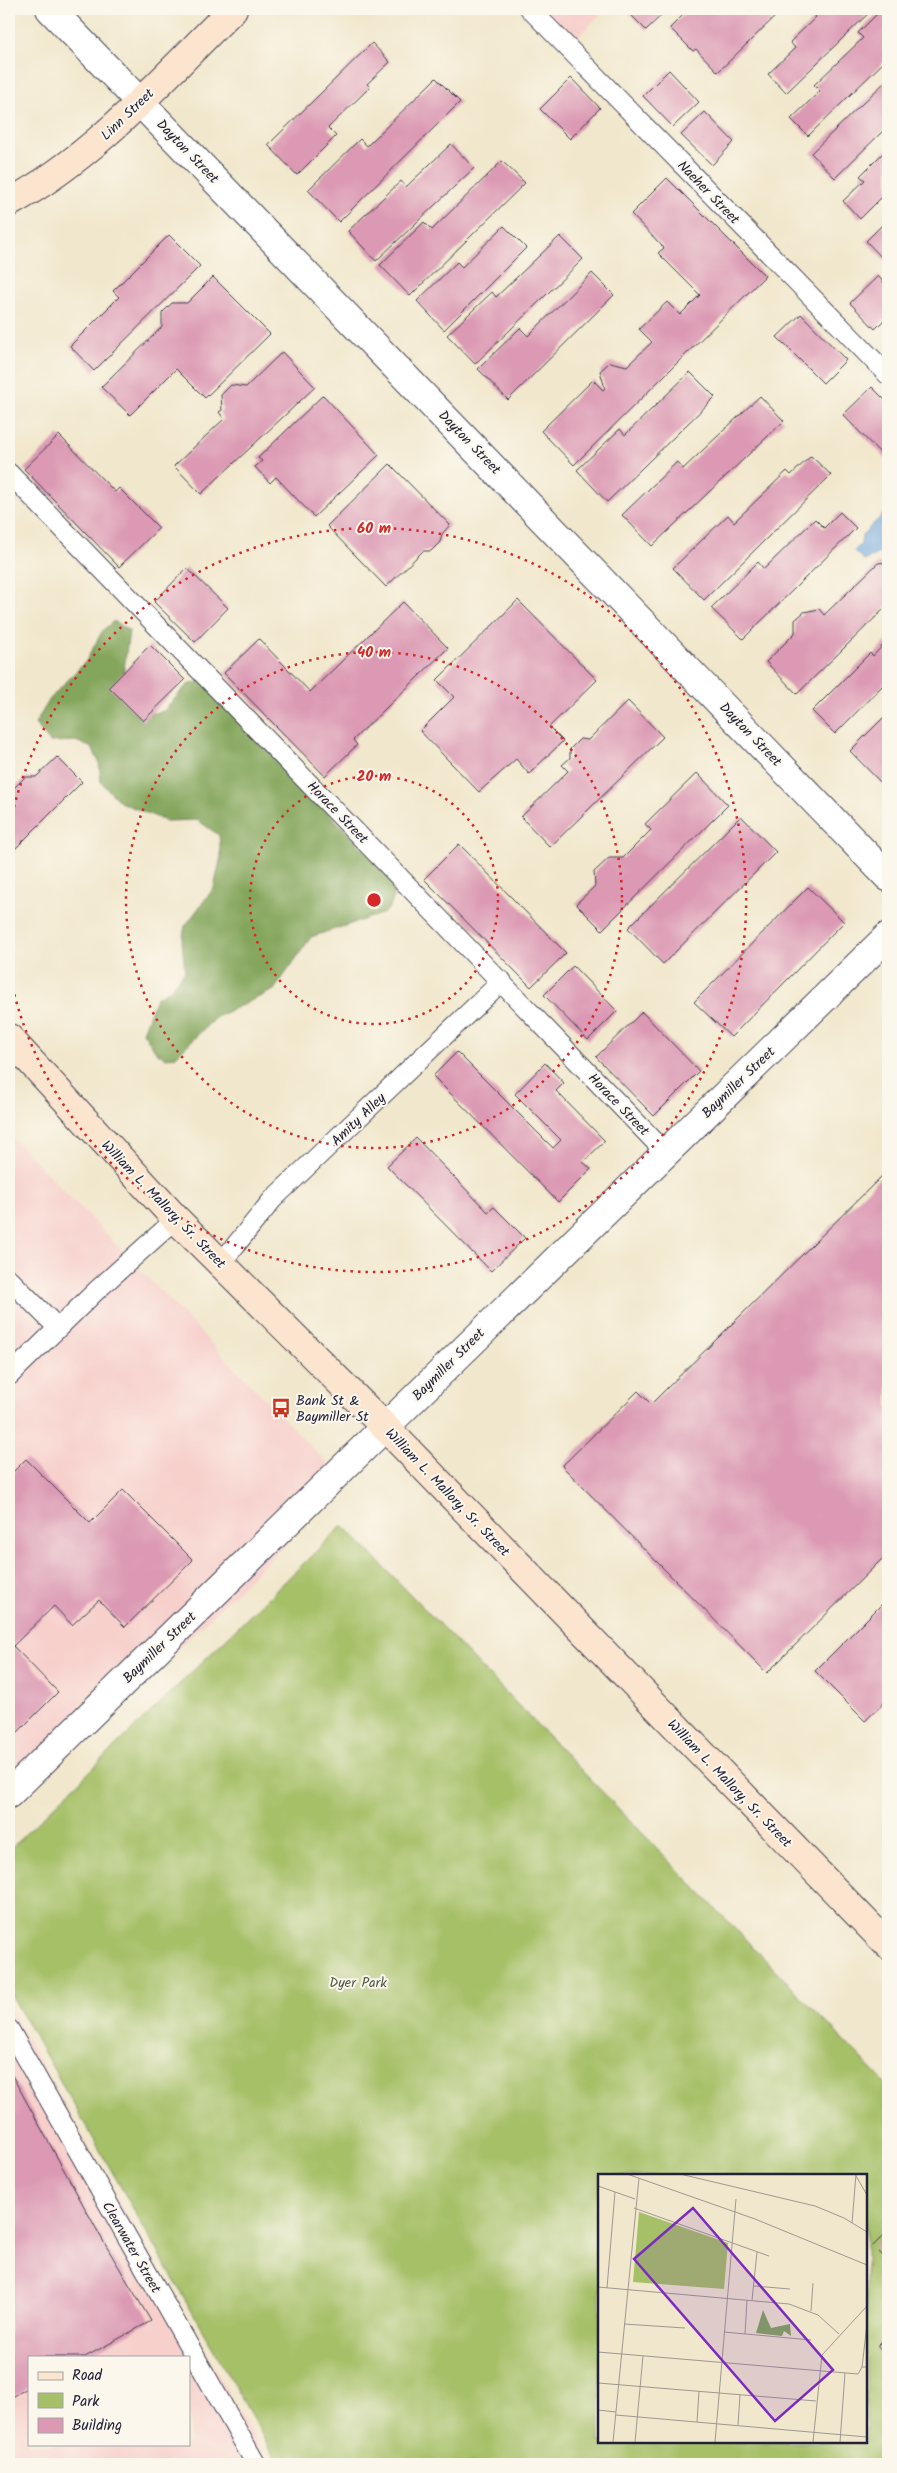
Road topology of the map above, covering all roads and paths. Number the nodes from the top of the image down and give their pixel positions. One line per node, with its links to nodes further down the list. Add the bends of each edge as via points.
1 (50, 9): 4 (street, Dayton Street)
2 (233, 9): 4 (street, Linn Street)
3 (530, 9): 6 (lane, Naeher Street)
4 (140, 102): 5 (street, Linn Street, via 102,139 35,189); 8 (street, Dayton Street)
5 (9, 204)
6 (888, 376)
7 (9, 473): 10 (lane, Horace Street)
8 (888, 877)
9 (888, 936): 12 (street, Baymiller Street)
10 (502, 981): 12 (lane, Horace Street); 14 (lane, Amity Alley, via 273,1199)
11 (9, 1038): 13 (street, William L. Mallory, Sr. Street)
12 (666, 1153): 18 (street, Baymiller Street)
13 (176, 1219): 14 (street, William L. Mallory, Sr. Street); 16 (lane)
14 (221, 1263): 18 (street, William L. Mallory, Sr. Street)
15 (9, 1280): 16 (lane)
16 (58, 1328): 17 (lane)
17 (9, 1376)
18 (385, 1427): 19 (street, Baymiller Street); 20 (street, William L. Mallory, Sr. Street)
19 (9, 1794)
20 (888, 1945)
21 (9, 2029): 22 (lane, Clearwater Street)
22 (256, 2464)

